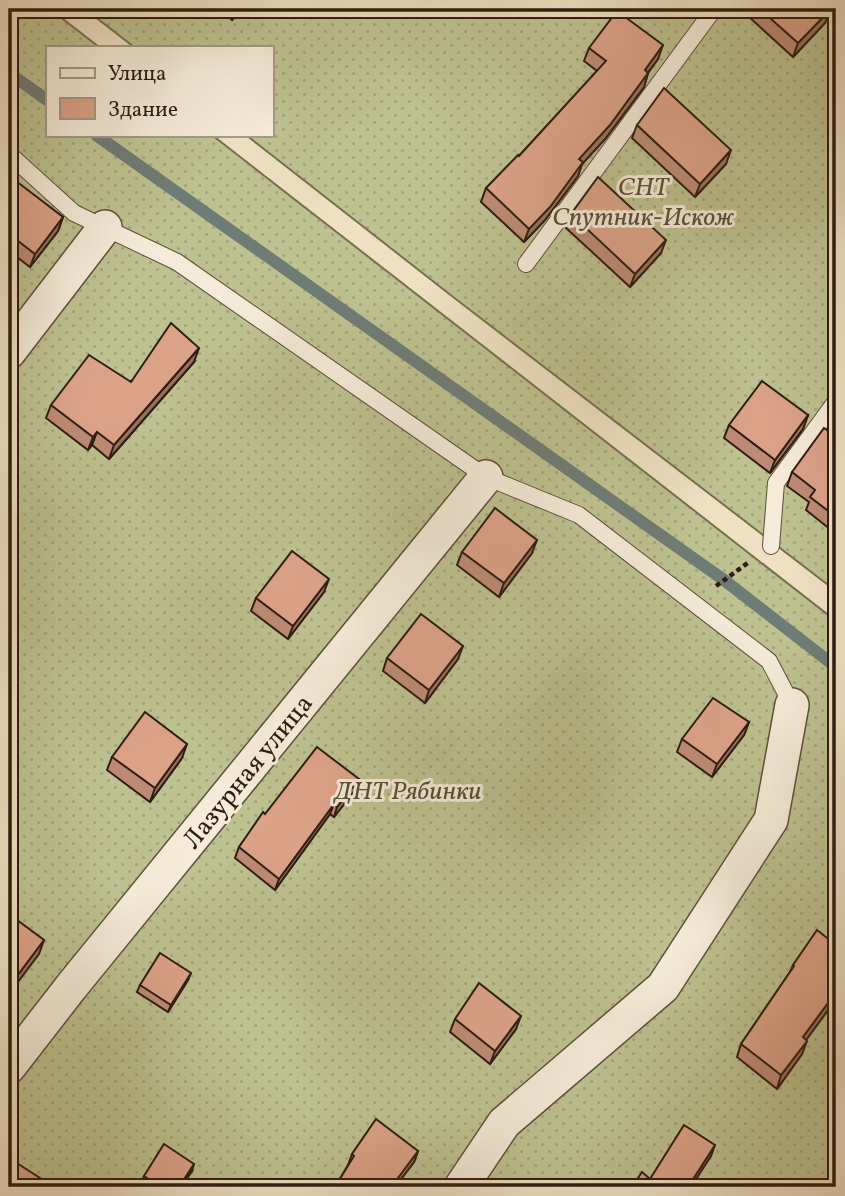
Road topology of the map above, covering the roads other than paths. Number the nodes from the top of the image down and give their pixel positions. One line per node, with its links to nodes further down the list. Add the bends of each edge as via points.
1 (714, 9): 4 (lane)
2 (9, 154): 3 (lane, via 75,213)
3 (105, 227): 5 (street); 7 (lane, via 177,262)
4 (526, 264)
5 (9, 352)
6 (836, 401): 8 (lane, via 776,482)
7 (486, 477): 9 (lane, via 579,515 769,661); 10 (street, Лазурная улица)
8 (771, 546)
9 (792, 705): 11 (street, via 771,820 663,987 504,1123)
10 (9, 1067)
11 (461, 1187)

